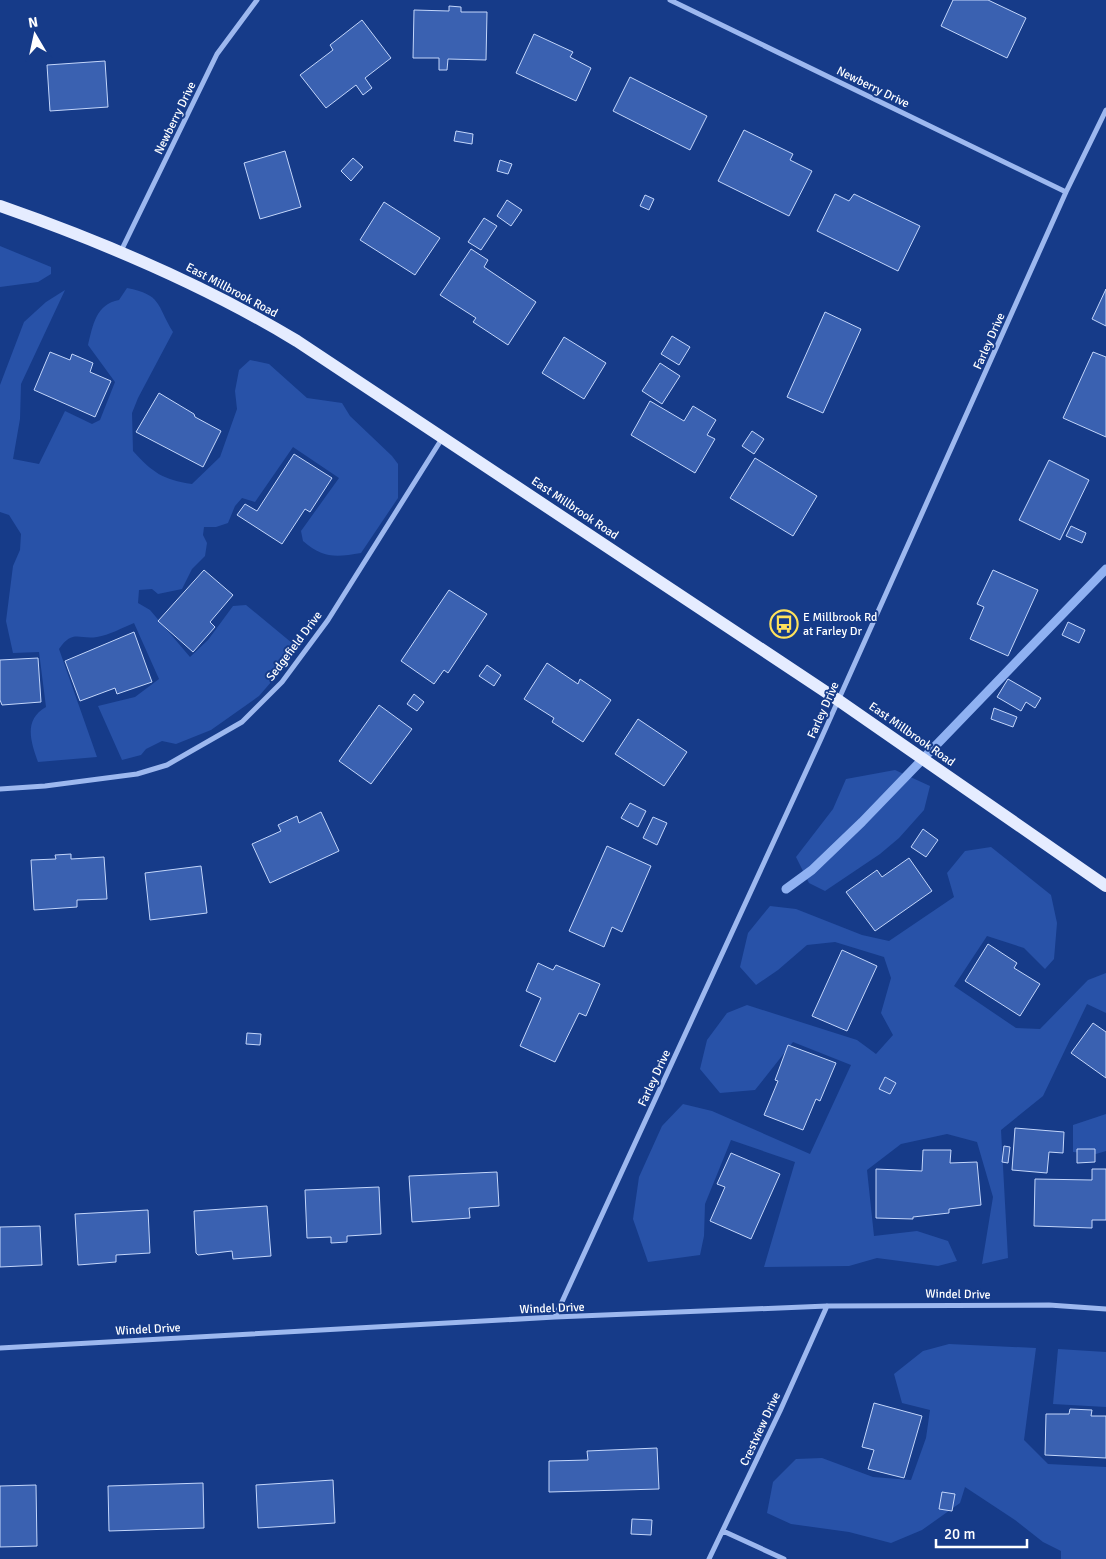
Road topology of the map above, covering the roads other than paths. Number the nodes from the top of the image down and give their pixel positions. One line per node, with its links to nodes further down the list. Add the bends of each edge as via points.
1 (257, 0): 6 (street, Newberry Drive, via 218,54)
2 (670, 0): 4 (street, Newberry Drive)
3 (1106, 110): 4 (street, Farley Drive)
4 (1066, 192): 8 (street, Farley Drive)
5 (0, 206): 6 (main road, East Millbrook Road)
6 (121, 251): 7 (main road, East Millbrook Road, via 248,312)
7 (443, 437): 8 (main road, East Millbrook Road); 9 (street, Sedgefield Drive, via 328,620 282,682 242,722 167,765 138,774)
8 (838, 700): 10 (main road, East Millbrook Road); 13 (street, Farley Drive)
9 (0, 789)
10 (1106, 886)
11 (827, 1306): 12 (street, Windel Drive, via 1049,1305); 13 (street, Windel Drive); 15 (street, Crestview Drive)
12 (1106, 1309)
13 (555, 1318): 14 (street, Windel Drive)
14 (0, 1348)
15 (723, 1531): 16 (street, Crestview Drive); 17 (street)
16 (709, 1559)
17 (784, 1559)

